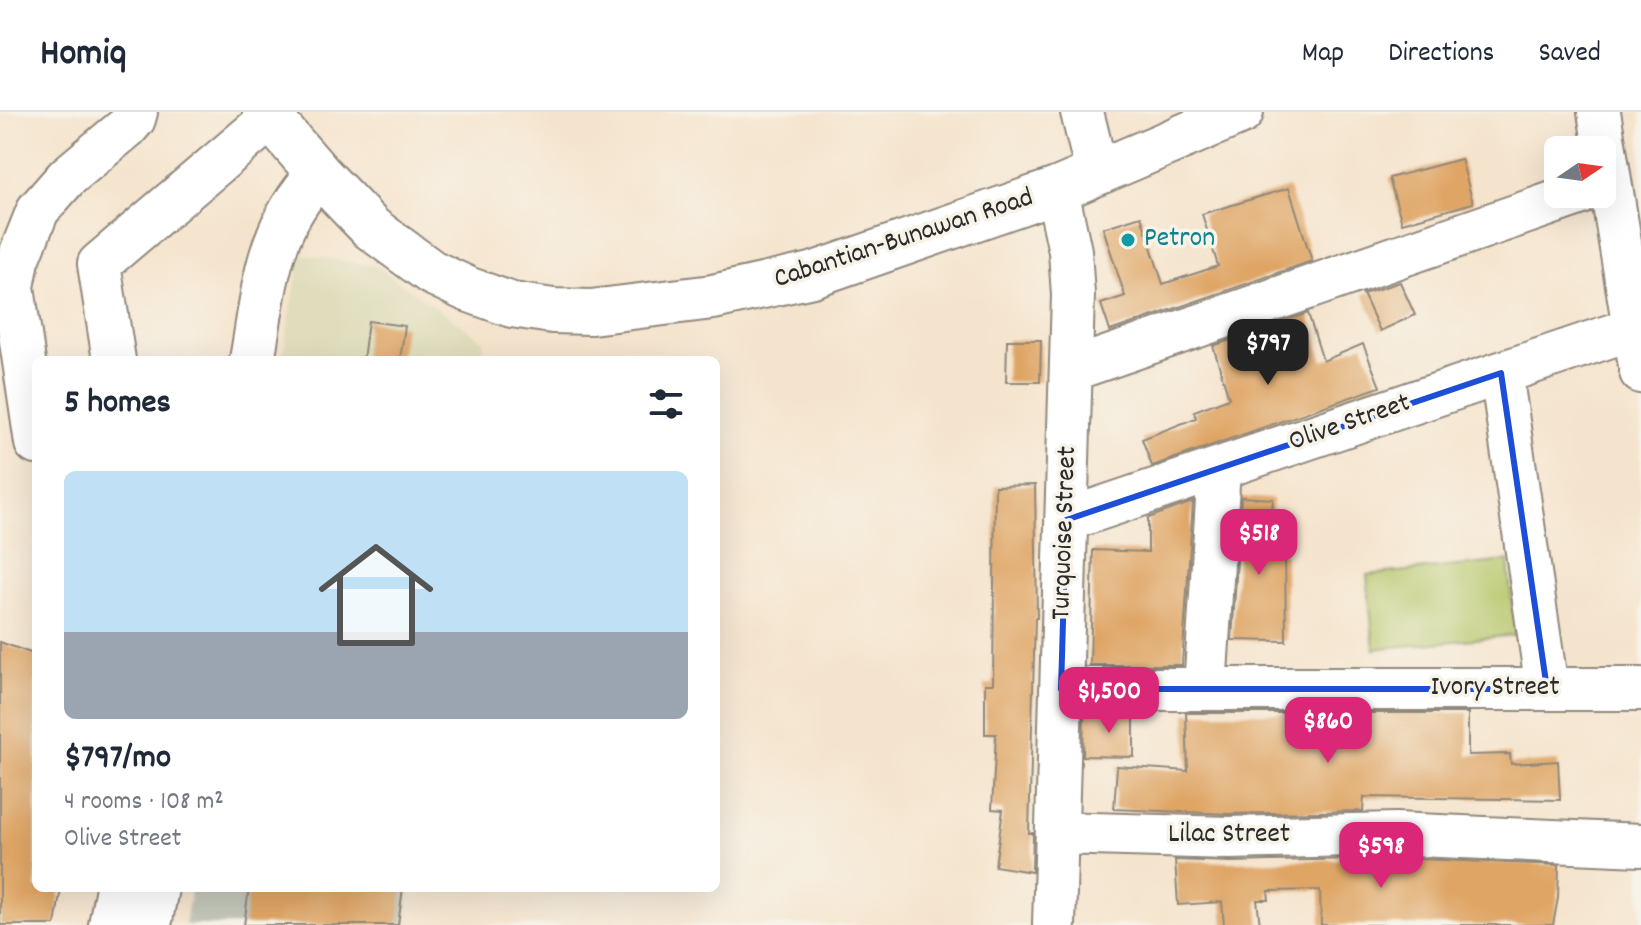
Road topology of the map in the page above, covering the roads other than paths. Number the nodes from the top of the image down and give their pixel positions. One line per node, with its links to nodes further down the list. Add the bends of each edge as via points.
1 (136, 112): 18 (street, via 127,127 67,177 38,210 18,260 13,287)
2 (1082, 112): 7 (street)
3 (1241, 112): 7 (main road, Cabantian-Bunawan Road)
4 (1599, 112): 6 (street)
5 (268, 115): 8 (main road, Cabantian-Bunawan Road); 13 (street, via 99,264)
6 (1599, 136)
7 (1097, 173): 9 (main road, Cabantian-Bunawan Road)
8 (319, 174): 9 (main road, Cabantian-Bunawan Road, via 371,228 431,272 512,305 578,312 713,297 812,275); 14 (main road, via 300,194 274,245)
9 (1057, 190): 15 (street, Turquoise Street, via 1073,276)
10 (1544, 207): 15 (street)
11 (1603, 208): 12 (street)
12 (1634, 328): 16 (street); 17 (street, Olive Street)
13 (113, 356)
14 (253, 356)
15 (1071, 370): 20 (street, Turquoise Street)
16 (1641, 372)
17 (1501, 373): 19 (street, Olive Street); 23 (street)
18 (32, 416)
19 (1219, 469): 20 (street, Olive Street); 22 (street)
20 (1066, 520): 21 (street, Turquoise Street)
21 (1061, 689): 22 (street, Ivory Street); 25 (street, Turquoise Street)
22 (1205, 689): 23 (street, Ivory Street)
23 (1547, 689): 24 (street, Ivory Street)
24 (1641, 689)
25 (1057, 833): 26 (street, Lilac Street, via 1229,838 1395,834); 31 (street, Turquoise Street)
26 (1641, 845)
27 (116, 892): 29 (street)
28 (155, 892): 30 (main road)
29 (110, 925)
30 (149, 925)
31 (1054, 925)

